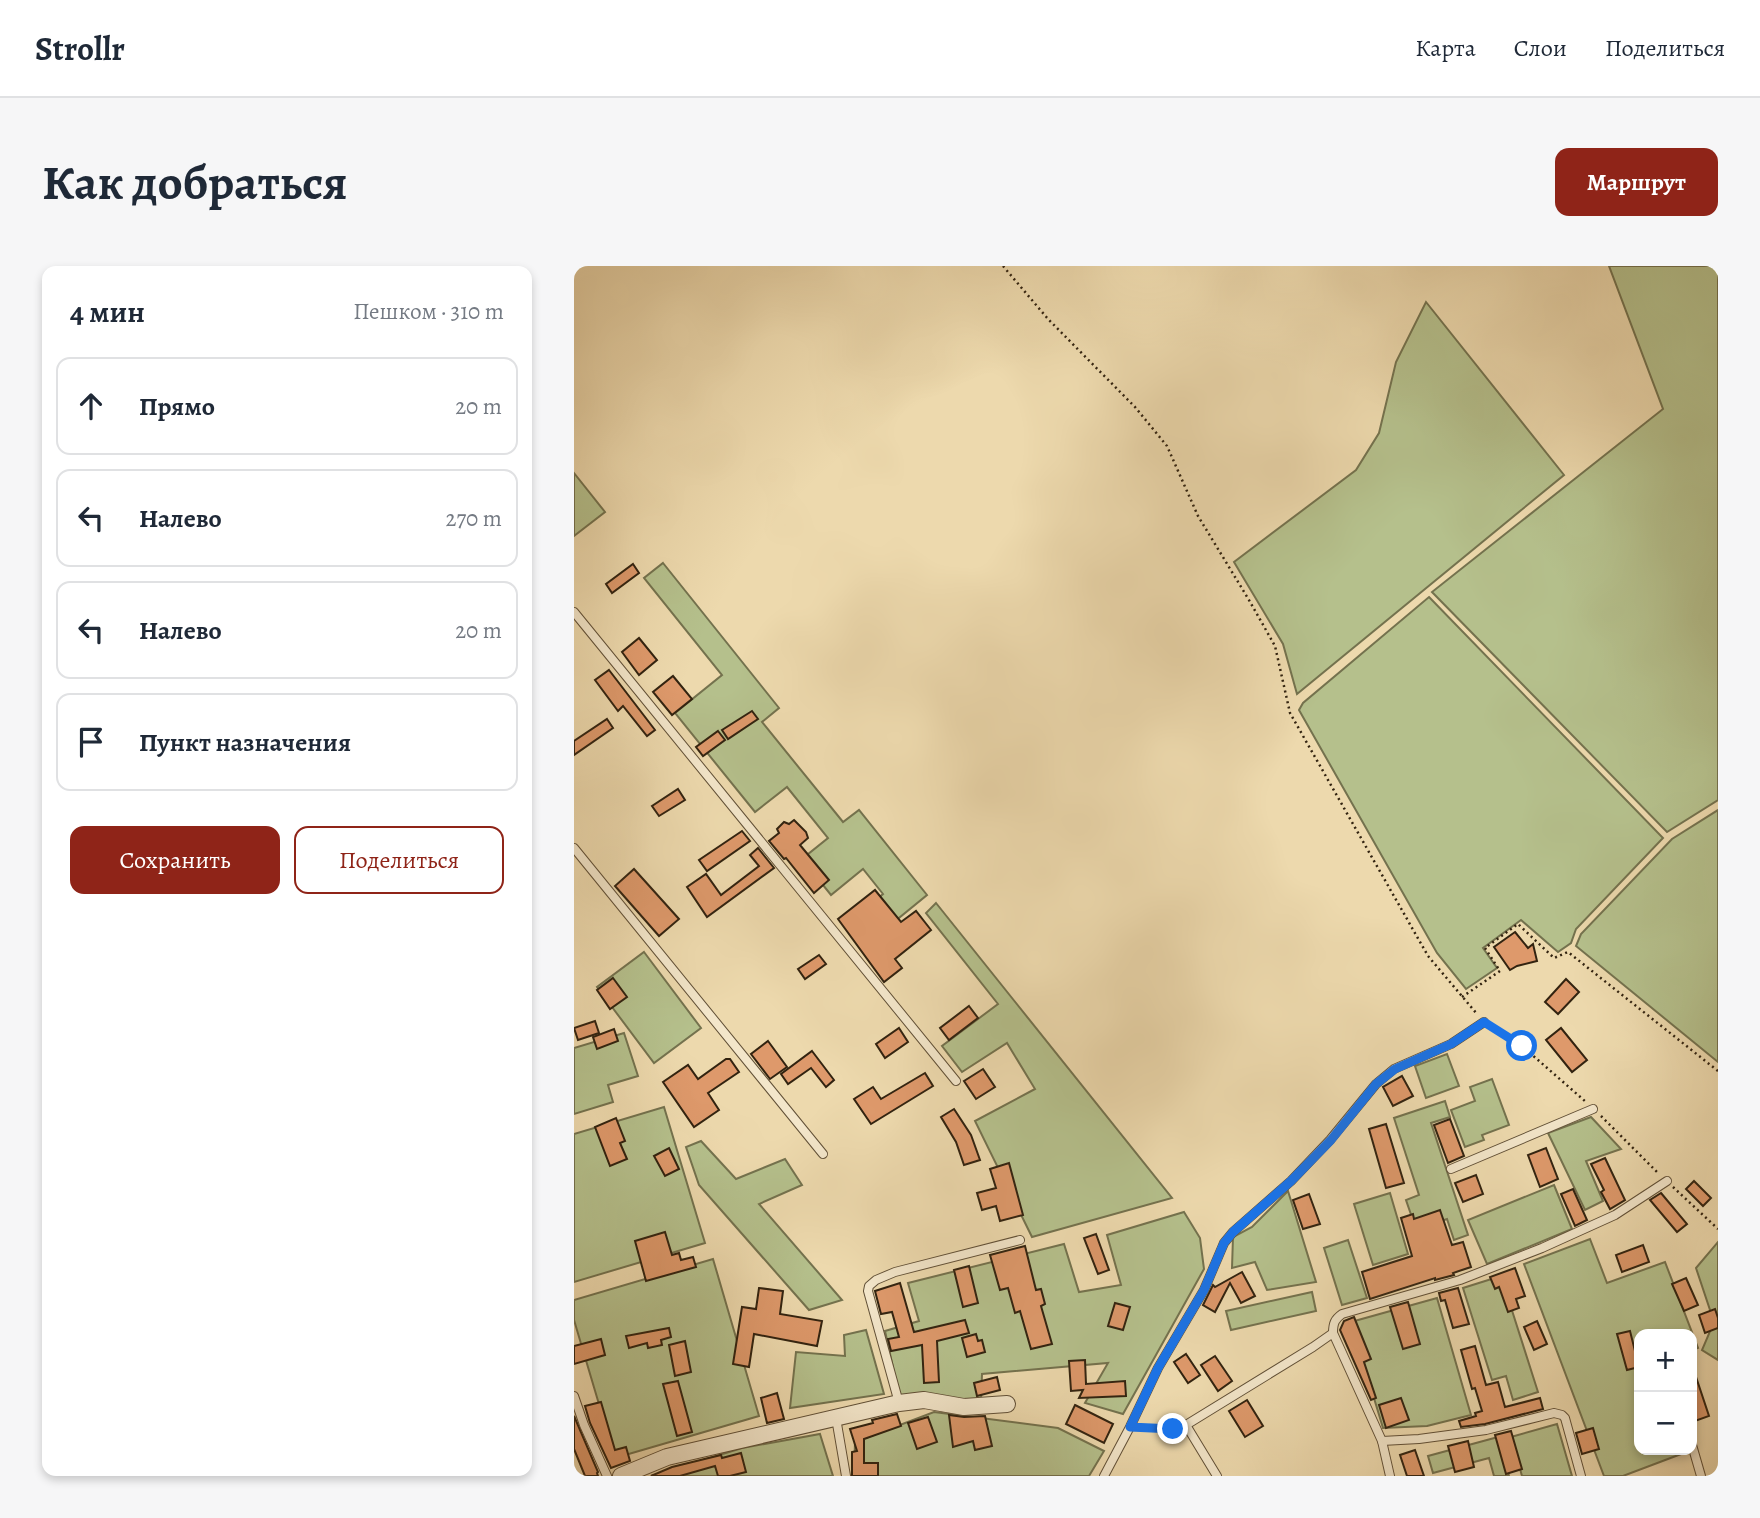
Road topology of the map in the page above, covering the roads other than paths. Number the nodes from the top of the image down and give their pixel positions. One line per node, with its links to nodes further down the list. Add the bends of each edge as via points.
1 (574, 612): 2 (lane)
2 (584, 625): 3 (lane); 6 (lane)
3 (574, 632)
4 (574, 848): 8 (lane)
5 (1484, 1022): 22 (lane, via 1451,1044 1395,1069 1376,1084 1331,1140 1233,1232)
6 (956, 1081)
7 (1593, 1109): 9 (lane)
8 (823, 1154)
9 (1451, 1169)
10 (1667, 1181): 12 (lane, via 1615,1215 1542,1248 1460,1280 1342,1314 1333,1324)
11 (1020, 1240): 14 (lane, via 895,1272 869,1286)
12 (1333, 1333): 17 (lane); 23 (lane, via 1186,1425)
13 (574, 1396): 19 (lane)
14 (899, 1402): 15 (street); 16 (street)
15 (1007, 1404)
16 (836, 1418): 20 (street, via 667,1457); 21 (lane)
17 (1382, 1441): 24 (lane); 25 (lane, via 1486,1430 1559,1413 1565,1418)
18 (1695, 1455): 26 (lane)
19 (607, 1476)
20 (621, 1476)
21 (846, 1476)
22 (1104, 1476)
23 (1217, 1476)
24 (1390, 1476)
25 (1581, 1476)
26 (1700, 1476)

